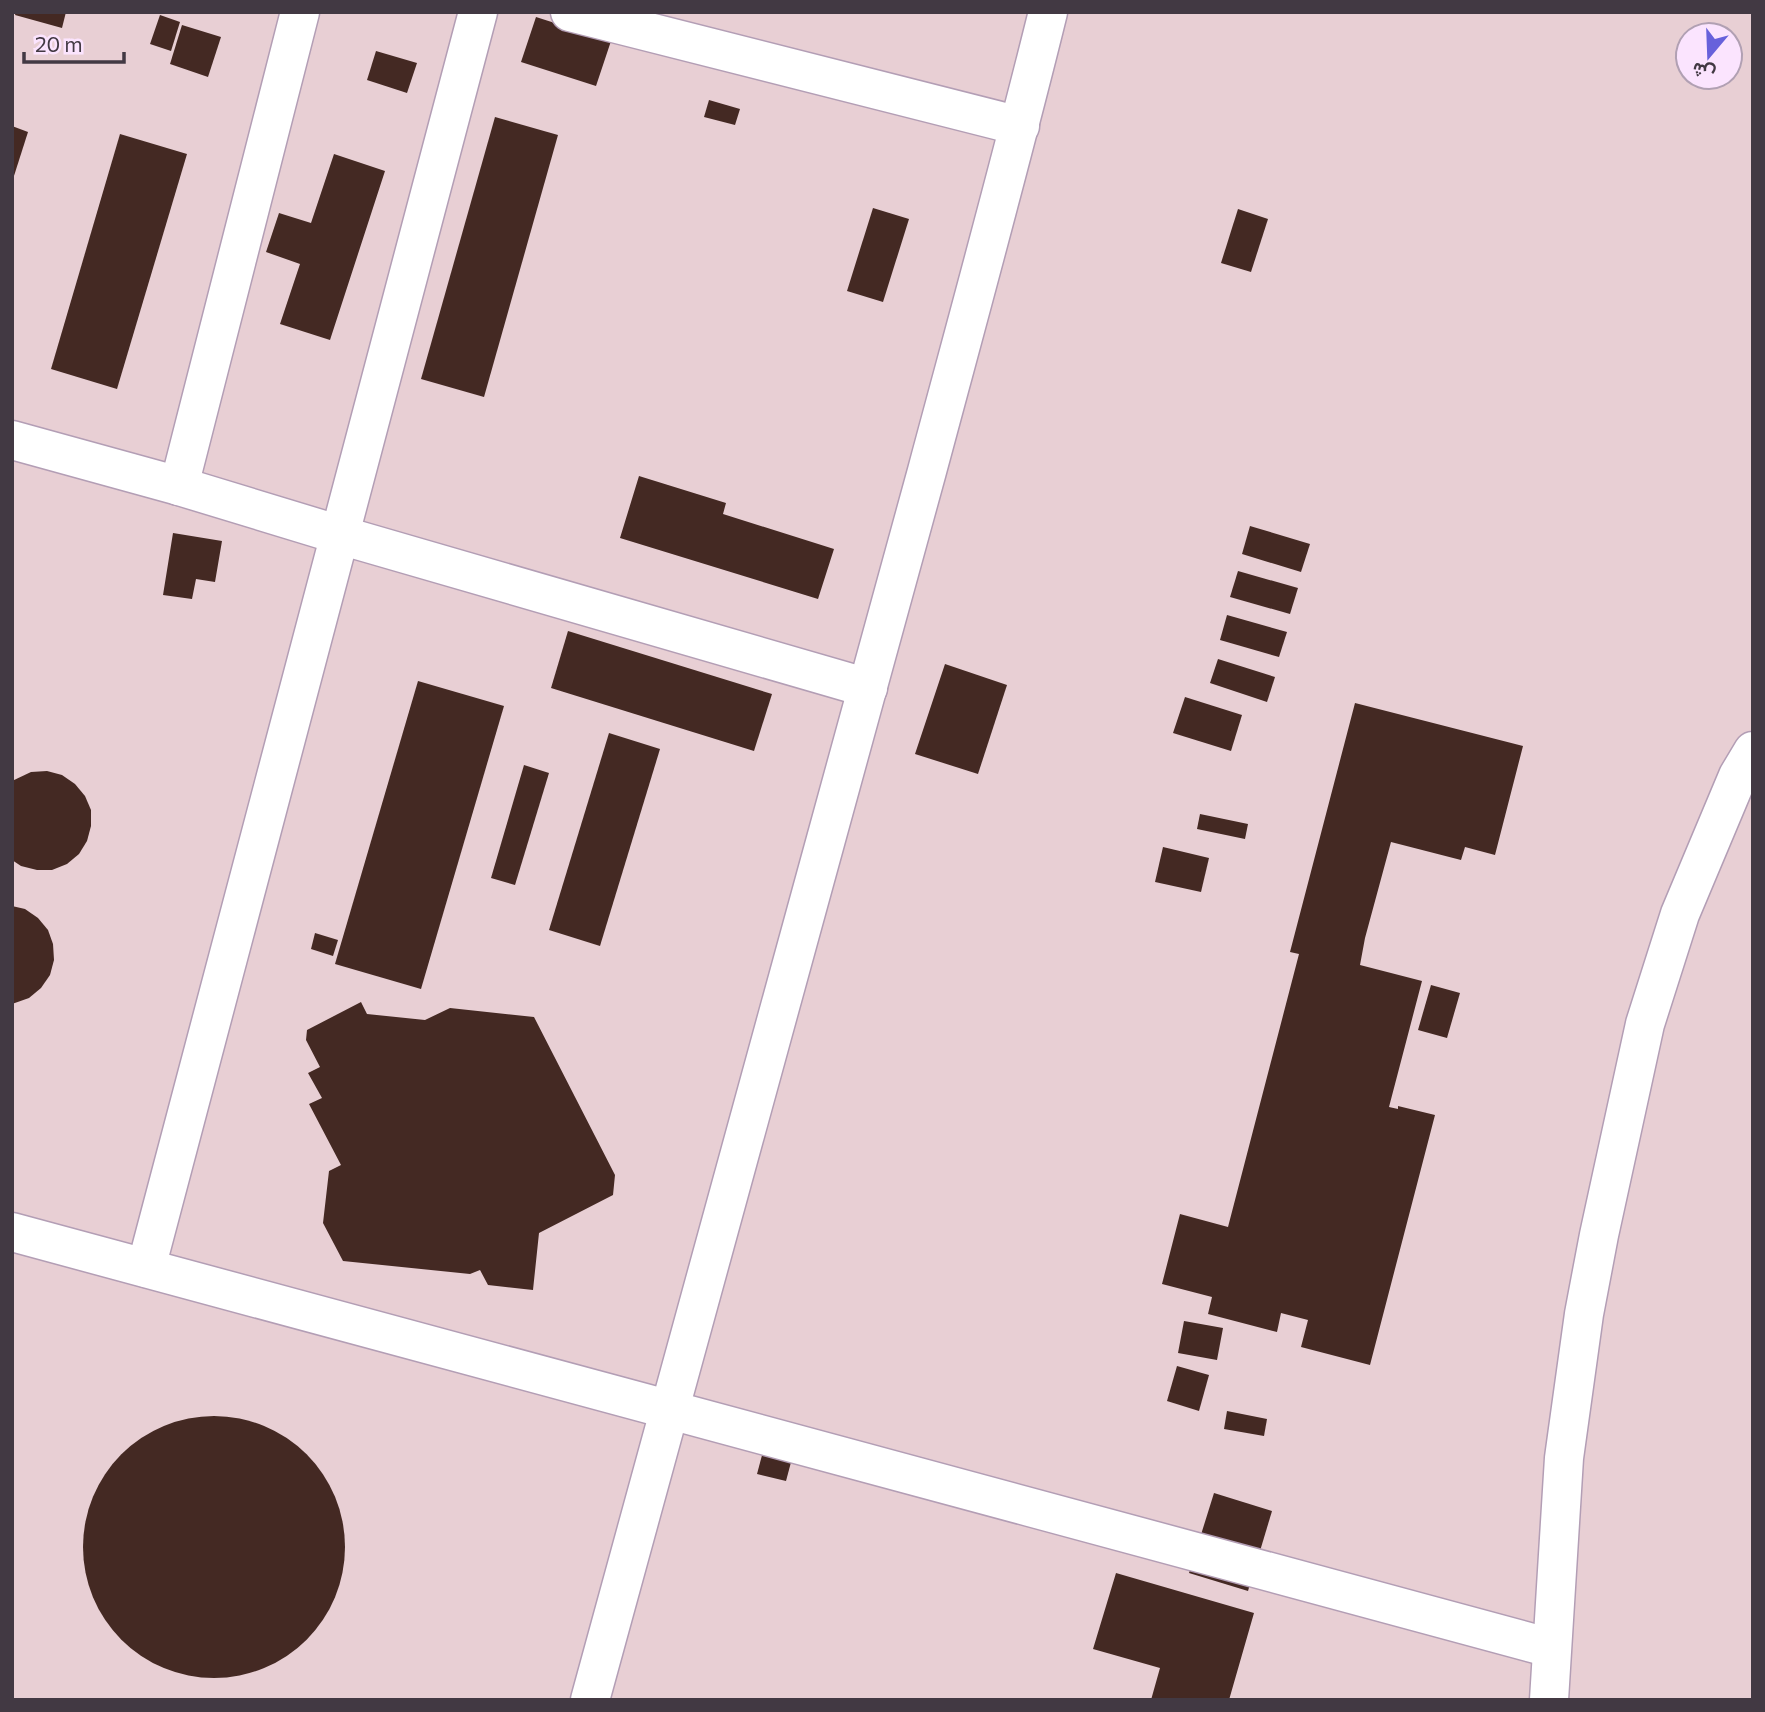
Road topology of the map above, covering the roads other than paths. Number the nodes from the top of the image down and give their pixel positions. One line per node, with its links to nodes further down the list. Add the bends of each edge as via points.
1 (300, 12): 7 (lane)
2 (478, 12): 8 (lane)
3 (570, 12): 5 (lane)
4 (1048, 12): 5 (lane)
5 (1020, 126): 9 (lane)
6 (12, 440): 7 (lane)
7 (179, 486): 8 (lane)
8 (340, 535): 9 (lane); 12 (lane)
9 (868, 688): 13 (lane)
10 (1753, 751): 14 (lane, via 1680,914 1642,1037 1584,1314 1564,1458)
11 (12, 1232): 12 (lane)
12 (146, 1268): 13 (lane)
13 (667, 1408): 14 (lane); 15 (lane)
14 (1551, 1648): 16 (lane)
15 (590, 1700)
16 (1549, 1700)

